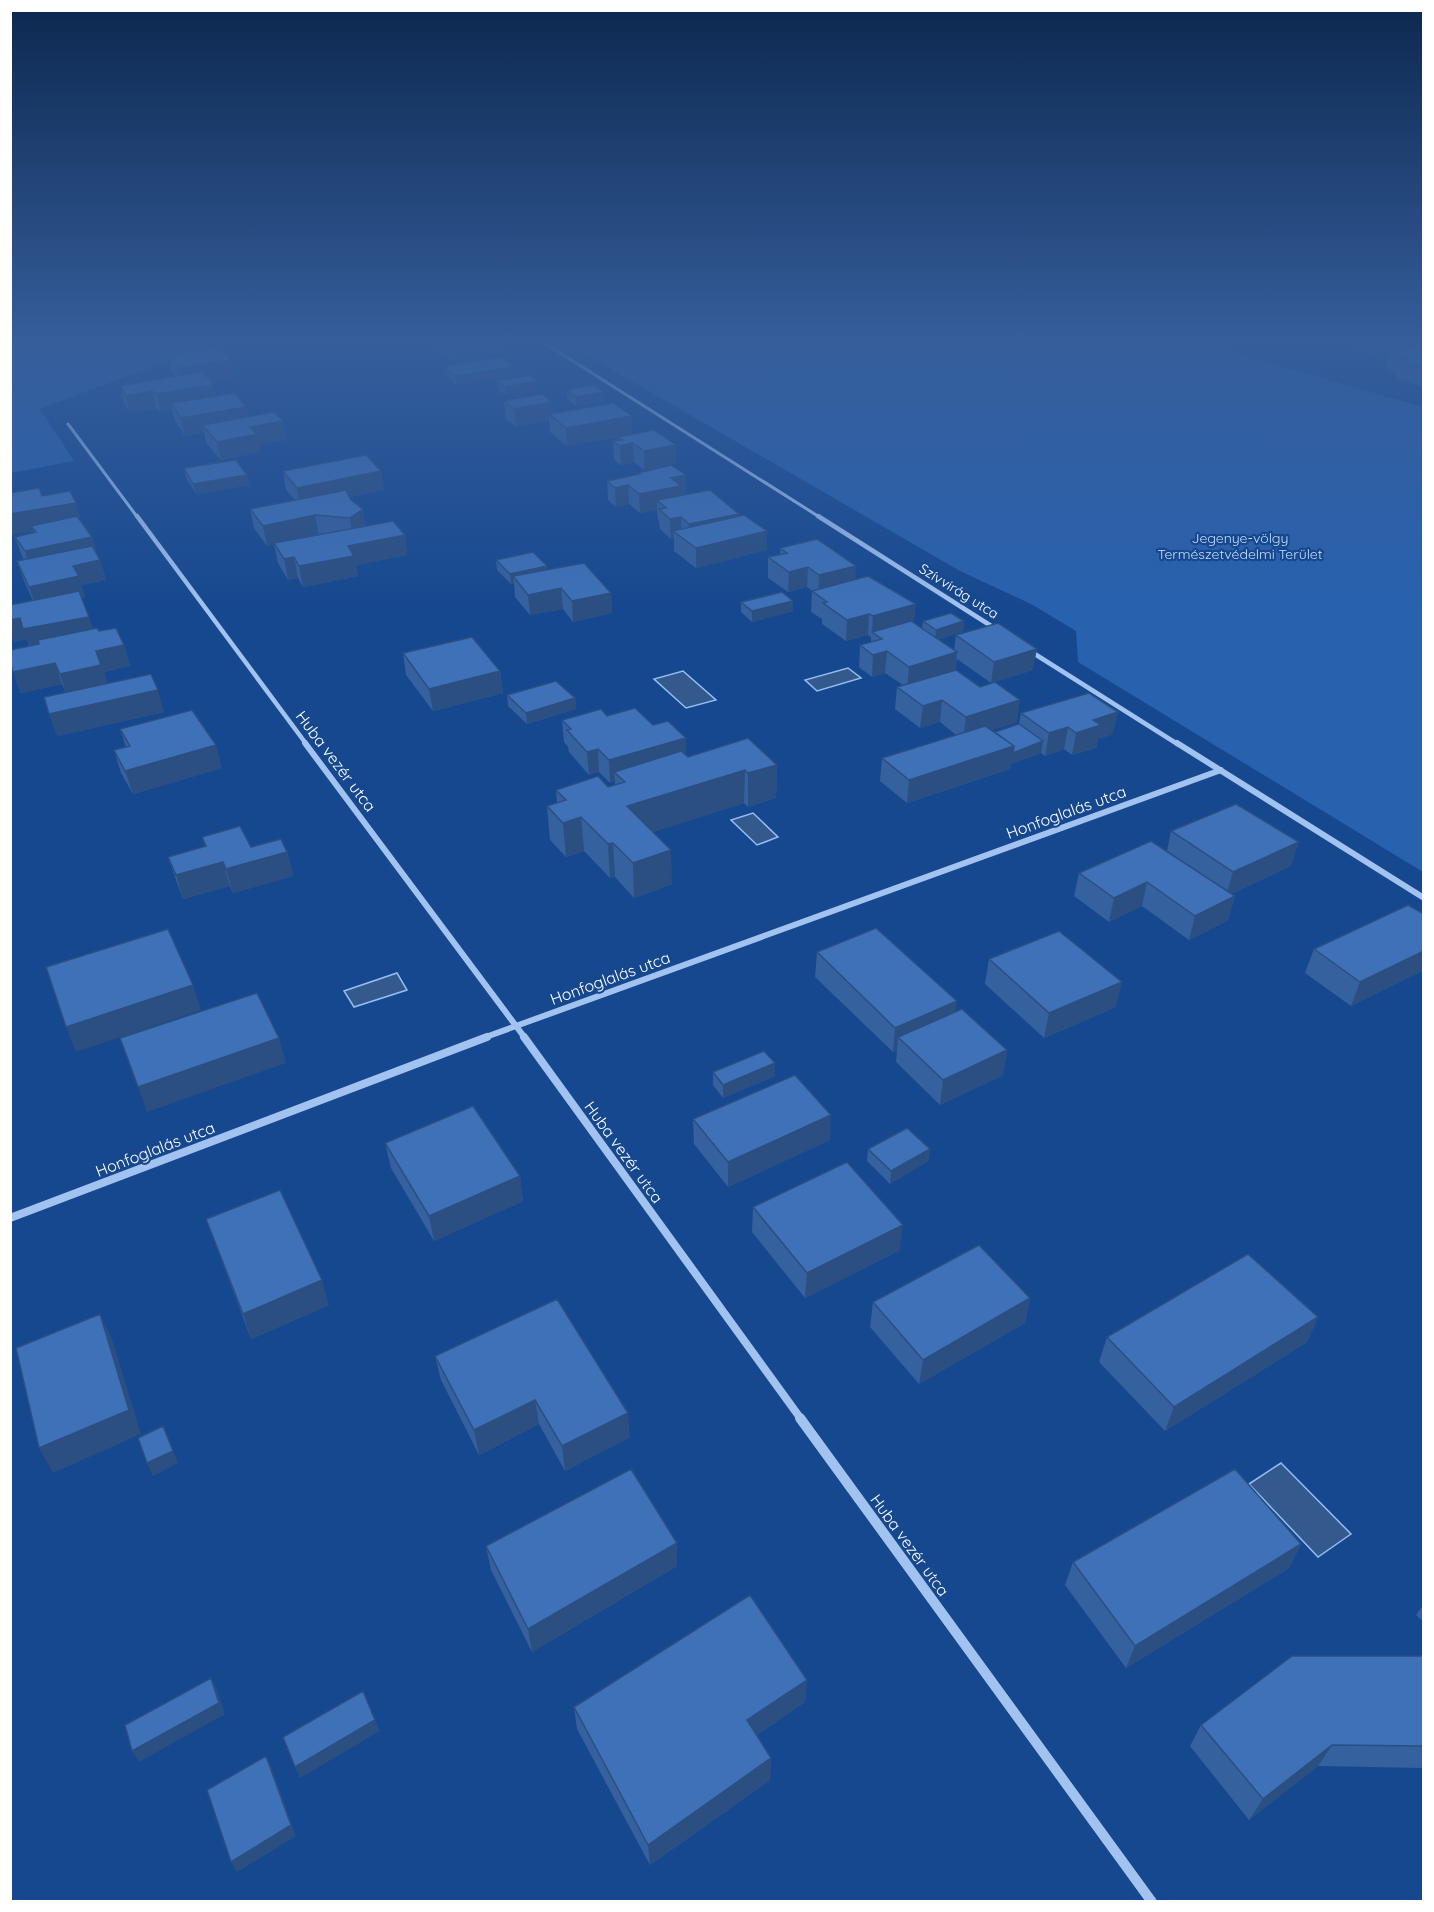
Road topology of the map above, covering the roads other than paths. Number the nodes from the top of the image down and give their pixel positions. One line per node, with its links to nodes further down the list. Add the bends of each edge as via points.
1 (73, 431): 7 (street, Huba vezér utca)
2 (684, 431): 3 (street, Szívvirág utca)
3 (998, 630)
4 (1028, 649): 5 (street)
5 (1221, 770): 6 (street); 7 (street, Honfoglalás utca)
6 (1424, 898)
7 (516, 1026): 8 (street, Honfoglalás utca); 9 (street, Huba vezér utca)
8 (10, 1218)
9 (1152, 1902)

